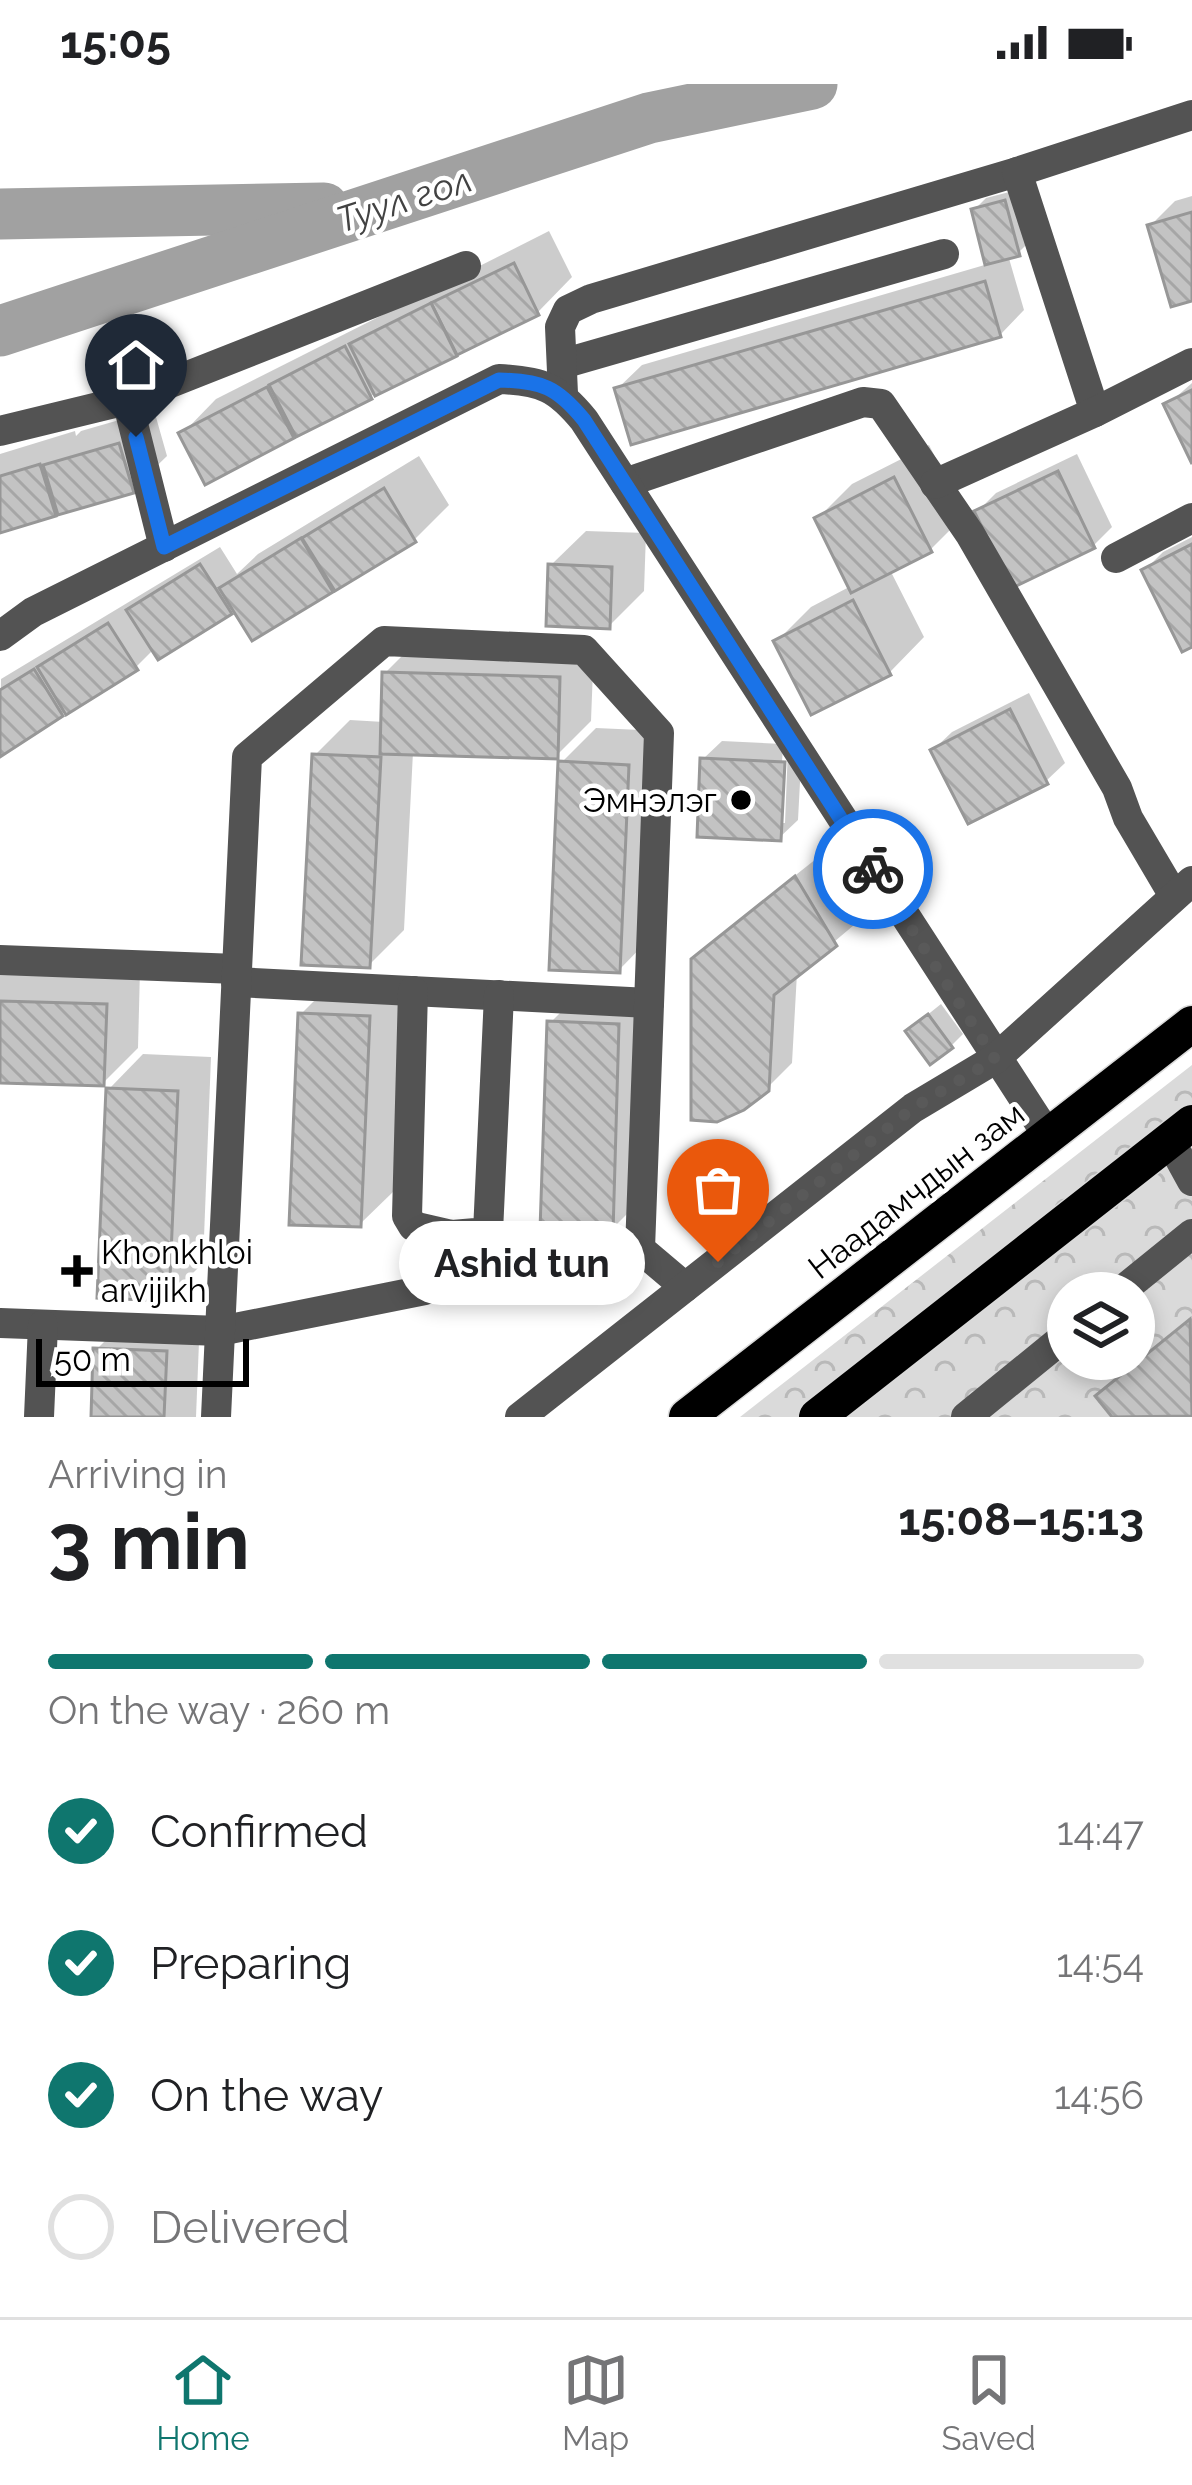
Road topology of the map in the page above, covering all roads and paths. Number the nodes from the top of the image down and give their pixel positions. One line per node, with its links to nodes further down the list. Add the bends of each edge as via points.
1 (1192, 115): 2 (street)
2 (1017, 172): 6 (street, via 591,299 568,310 560,327); 8 (street)
3 (944, 254): 6 (street)
4 (466, 266): 7 (street)
5 (1192, 363): 8 (street)
6 (562, 379): 10 (street); 13 (street, via 499,380)
7 (128, 400): 9 (street); 13 (street)
8 (1095, 412): 11 (street)
9 (0, 431)
10 (625, 483): 11 (street, via 863,402 881,404); 23 (street)
11 (935, 484): 16 (street)
12 (1192, 518): 14 (street)
13 (164, 547): 15 (street)
14 (1116, 558)
15 (0, 636)
16 (1183, 888): 23 (street)
17 (0, 960): 18 (street)
18 (237, 975): 19 (street); 21 (street, via 247,758 384,641 584,650 659,733); 33 (street)
19 (413, 991): 20 (street); 20 (street, via 407,1216 413,1226 452,1234 488,1232)
20 (499, 995): 21 (street)
21 (649, 1003): 30 (street, via 640,1249)
22 (1192, 1024): 25 (highway, Наадамчдын зам)
23 (995, 1059): 25 (street); 30 (street, via 913,1108)
24 (1181, 1132): 26 (street); 39 (highway)
25 (1048, 1136): 38 (highway, Наадамчдын зам)
26 (1192, 1181)
27 (1192, 1234): 28 (street)
28 (1145, 1272)
29 (447, 1273): 33 (street, via 425,1290)
30 (685, 1287): 37 (street)
31 (0, 1323): 32 (street)
32 (43, 1324): 33 (street); 35 (street)
33 (220, 1331): 36 (street)
34 (1047, 1351): 40 (street)
35 (39, 1417)
36 (216, 1417)
37 (520, 1417)
38 (687, 1417)
39 (817, 1417)
40 (966, 1417)

